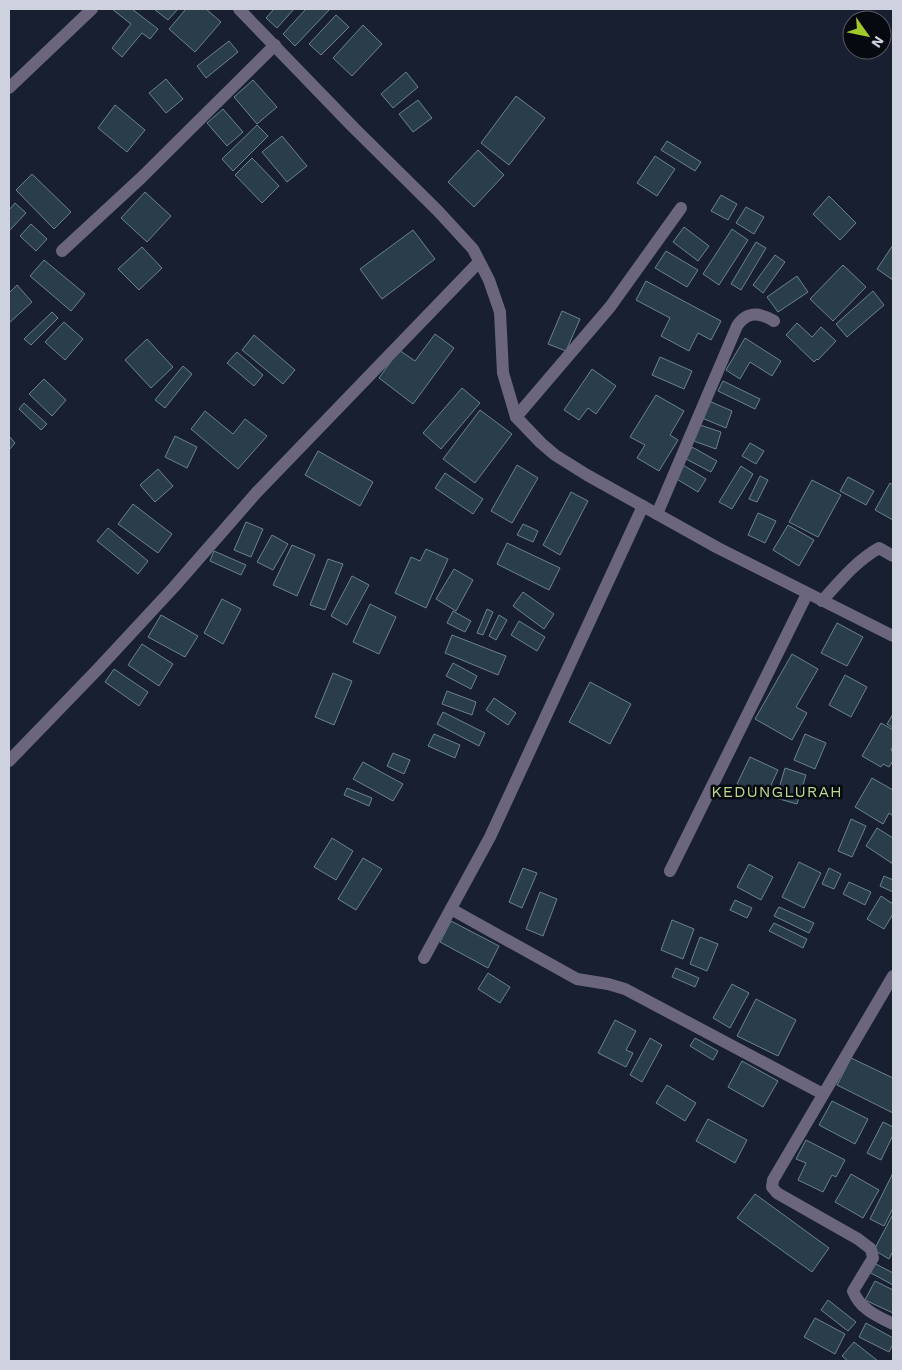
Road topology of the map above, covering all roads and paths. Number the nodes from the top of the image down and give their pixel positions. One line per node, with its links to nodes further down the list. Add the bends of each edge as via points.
1 (92, 9): 4 (street)
2 (239, 9): 3 (street)
3 (275, 45): 6 (street); 7 (street, via 438,211 473,249)
4 (9, 88)
5 (681, 208): 9 (street, via 610,307)
6 (62, 252)
7 (479, 262): 9 (street, via 500,312 503,374); 16 (street, via 257,492 174,587)
8 (774, 321): 11 (street, via 752,314 742,318 737,326)
9 (516, 417): 10 (street, via 555,455)
10 (643, 506): 11 (street); 18 (street, via 490,838)
11 (657, 514): 13 (street)
12 (893, 556): 14 (street, via 879,548 870,552)
13 (807, 594): 14 (street); 17 (street)
14 (822, 601): 15 (street)
15 (893, 636)
16 (9, 761)
17 (670, 871)
18 (451, 909): 19 (street); 21 (street, via 577,980 624,989)
19 (424, 958)
20 (893, 976): 21 (street)
21 (823, 1094): 22 (street, via 772,1187 871,1249 873,1258 853,1291 857,1301 868,1311)
22 (893, 1324)

